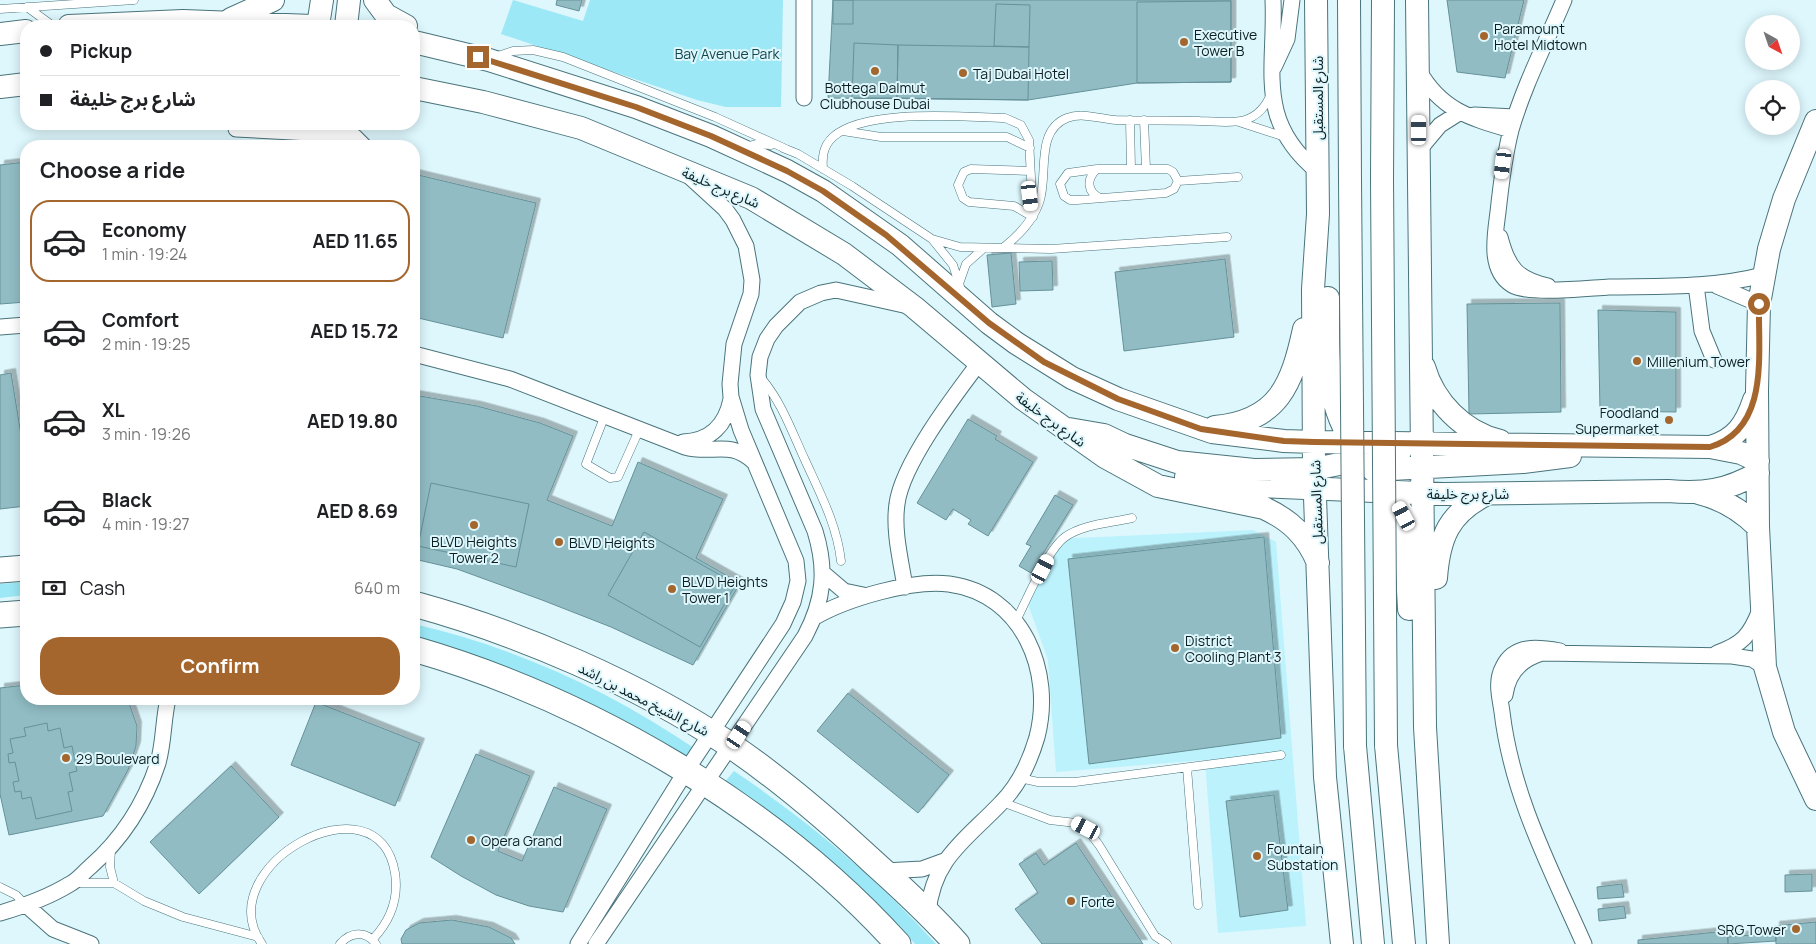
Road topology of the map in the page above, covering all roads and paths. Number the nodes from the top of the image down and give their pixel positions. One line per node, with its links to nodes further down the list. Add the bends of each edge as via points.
1 (134, 0): 14 (lane)
2 (273, 0): 18 (street)
3 (322, 0): 19 (street)
4 (349, 0): 20 (street)
5 (375, 0): 21 (street, via 386,15)
6 (804, 0): 33 (street)
7 (1273, 0): 27 (street)
8 (1292, 0): 27 (street, via 1287,38)
9 (1316, 0): 54 (street, شارع المستقبل)
10 (1349, 0): 147 (street, bridge, via 1355,746)
11 (1383, 0): 148 (street, bridge, via 1386,745)
12 (1417, 0): 28 (street)
13 (1564, 0): 39 (street)
14 (55, 3): 15 (lane)
15 (27, 7): 16 (lane); 17 (lane)
16 (0, 10)
17 (45, 20)
18 (228, 20)
19 (319, 20)
20 (347, 20)
21 (395, 20)
22 (20, 32): 24 (street)
23 (420, 32): 26 (street, via 466,44)
24 (0, 34)
25 (420, 43): 26 (street)
26 (483, 58): 44 (street, via 636,107); 46 (lane, via 533,50 563,57 715,117)
27 (1272, 71): 32 (street)
28 (1419, 71): 34 (street, via 1432,91); 47 (street)
29 (20, 85): 30 (street)
30 (0, 87)
31 (420, 89): 52 (street, شارع برج خليفة, via 581,128)
32 (1271, 92): 37 (lane, via 1262,110 1254,116); 42 (street)
33 (804, 98)
34 (1464, 114): 39 (street); 47 (street, via 1436,128)
35 (1130, 120): 36 (lane); 50 (lane); 59 (lane, via 1076,116 1057,124 1046,142 1043,190)
36 (1144, 120): 37 (lane); 51 (lane)
37 (1234, 121): 42 (lane)
38 (1816, 121): 64 (street, via 1784,199)
39 (1513, 124): 65 (street, via 1503,164 1496,221 1506,258 1516,273 1532,282 1559,288)
40 (255, 130): 43 (street, via 348,135)
41 (843, 131): 45 (lane, via 881,137 1008,137); 45 (lane, via 872,121 898,117 1005,118 1021,125 1030,140); 48 (lane, via 826,146 822,157)
42 (1287, 138): 54 (street)
43 (358, 140)
44 (739, 148): 46 (lane, via 769,144); 68 (street, via 787,171 858,214)
45 (1030, 148): 53 (lane)
46 (786, 149): 48 (lane)
47 (1419, 150): 73 (street)
48 (823, 169): 61 (lane)
49 (1097, 169): 50 (lane); 57 (lane, via 1092,173 1089,185); 57 (lane, via 1068,173 1060,184 1070,200)
50 (1131, 169): 51 (lane)
51 (1146, 169): 56 (lane, via 1168,169)
52 (683, 170): 70 (street, شارع برج خليفة, via 778,212 844,254); 79 (street, via 725,209 746,246 751,294 731,357)
53 (1030, 171): 59 (lane); 59 (lane, via 971,168 964,172 958,185 963,198 969,202 1014,206)
54 (1318, 171): 58 (street, شارع المستقبل)
55 (1238, 177): 56 (lane)
56 (1178, 181): 57 (lane, via 1174,189 1166,193)
57 (1100, 198)
58 (1318, 214): 67 (street, شارع المستقبل); 90 (street, via 1326,256 1331,384 1339,416)
59 (1033, 216): 62 (lane)
60 (1227, 237): 62 (lane, via 1075,249)
61 (932, 239): 63 (lane, via 960,247); 68 (lane, via 946,254)
62 (1004, 247): 63 (lane)
63 (986, 248): 68 (lane, via 966,264)
64 (1763, 275): 66 (street); 69 (street)
65 (1696, 285): 66 (street); 75 (street, via 1702,332)
66 (1713, 285): 69 (street)
67 (1313, 289): 81 (street, via 1296,366 1287,388 1256,415 1230,425); 85 (street, شارع المستقبل)
68 (962, 291): 81 (street, via 1016,343 1072,378)
69 (1759, 304): 78 (street)
70 (914, 307): 76 (street, شارع برج خليفة); 77 (street, via 836,290 804,299 767,339)
71 (20, 325): 72 (street)
72 (0, 327)
73 (1420, 346): 86 (street, via 1429,381 1449,412 1482,435); 89 (street)
74 (420, 355): 80 (street, via 510,379)
75 (1714, 360)
76 (979, 363): 83 (street, شارع برج خليفة); 106 (street, via 911,464 900,491 896,520)
77 (758, 375): 101 (lane, via 784,414 826,508 836,532); 105 (street, via 763,409 815,531 822,552)
78 (1757, 390): 88 (street, via 1743,426 1729,440); 92 (street)
79 (731, 397): 84 (street, via 729,411 719,429 702,440); 91 (street)
80 (605, 415): 82 (street); 82 (lane, via 586,464 610,478 618,477)
81 (1190, 426): 85 (street, via 1224,434)
82 (640, 428): 84 (street)
83 (1066, 429): 93 (street, شارع برج خليفة, via 1105,457); 94 (street, via 1104,436 1177,462)
84 (677, 442): 91 (street, via 694,450 730,448)
85 (1314, 442): 90 (street); 94 (street, شارع المستقبل)
86 (1520, 444): 87 (street); 89 (street)
87 (1624, 446): 88 (street); 89 (street, via 1554,459)
88 (1710, 447): 92 (street, via 1741,453)
89 (1422, 455): 90 (street); 96 (street)
90 (1361, 462): 94 (street); 95 (street); 96 (street)
91 (755, 463): 120 (street, via 790,540 798,582 783,624)
92 (1758, 467): 97 (street, شارع برج خليفة, via 1729,486); 100 (street)
93 (1136, 473): 94 (street, شارع برج خليفة, via 1156,470 1217,483); 102 (street, via 1158,486 1250,505 1277,514 1299,531)
94 (1315, 479): 95 (street, شارع برج خليفة); 102 (street, شارع المستقبل)
95 (1383, 491): 96 (street, شارع برج خليفة); 119 (street, via 1396,502 1404,516 1410,663 1415,696)
96 (1423, 493): 98 (street, شارع برج خليفة); 114 (street)
97 (1698, 493): 98 (street, شارع برج خليفة); 100 (street, via 1734,507)
98 (1488, 494): 114 (street, via 1463,509 1446,530 1438,556 1432,616)
99 (1132, 518): 113 (lane, via 1065,537 1052,552)
100 (1758, 527): 108 (street)
101 (841, 561)
102 (1318, 563): 146 (street, شارع المستقبل, via 1326,777)
103 (20, 568): 104 (main road)
104 (0, 570)
105 (824, 574): 107 (street, via 844,590); 112 (street, via 822,596)
106 (905, 587): 107 (street); 113 (street, via 949,584 971,589 991,599)
107 (870, 596): 112 (street, via 841,603)
108 (1762, 605): 116 (street, via 1748,635 1730,648); 117 (street)
109 (420, 606): 120 (main road, شارع الشيخ محمد بن راشد, via 583,666)
110 (20, 613): 111 (main road)
111 (0, 615)
112 (815, 616): 120 (street, via 805,636)
113 (1016, 621): 124 (street, via 1035,655 1041,693 1037,737)
114 (1424, 642): 119 (street)
115 (420, 651): 123 (main road, via 478,670 566,706)
116 (1710, 655): 117 (street, via 1752,659); 150 (street, via 1560,651 1532,656 1515,669 1506,688 1502,712 1519,794)
117 (1765, 667): 125 (street, via 1784,732)
118 (166, 705): 127 (street, via 160,752 149,788)
119 (1425, 727): 149 (street)
120 (721, 740): 123 (street); 123 (street); 129 (main road, شارع الشيخ محمد بن راشد, via 812,808)
121 (1282, 755): 122 (lane)
122 (1186, 768): 124 (lane, via 1075,782 1038,782); 134 (lane)
123 (696, 777): 141 (street); 142 (street); 143 (main road, via 823,871)
124 (1020, 778): 126 (street)
125 (1816, 799)
126 (1002, 802): 128 (street); 145 (lane, via 1050,820 1086,828 1155,936)
127 (111, 849): 130 (street); 131 (lane, via 110,867)
128 (944, 861): 129 (street, via 922,869); 136 (street, via 932,885)
129 (884, 871): 136 (main road, شارع الشيخ محمد بن راشد)
130 (72, 884): 131 (lane); 133 (street)
131 (114, 884): 137 (lane, via 183,917)
132 (0, 887): 133 (lane, via 16,895)
133 (26, 905): 135 (street); 139 (street, via 53,929)
134 (1198, 905)
135 (0, 913)
136 (928, 913): 144 (main road, شارع الشيخ محمد بن راشد)
137 (260, 941): 138 (lane, via 252,918 254,896 270,867 300,842 322,832 344,829 366,832 375,837 386,848 393,863 396,883 394,904)
138 (374, 942): 140 (lane, via 356,934)
139 (90, 944)
140 (340, 944)
141 (578, 944)
142 (596, 944)
143 (898, 944)
144 (957, 944)
145 (1167, 944)
146 (1342, 944)
147 (1373, 944)
148 (1404, 944)
149 (1438, 944)
150 (1584, 944)

